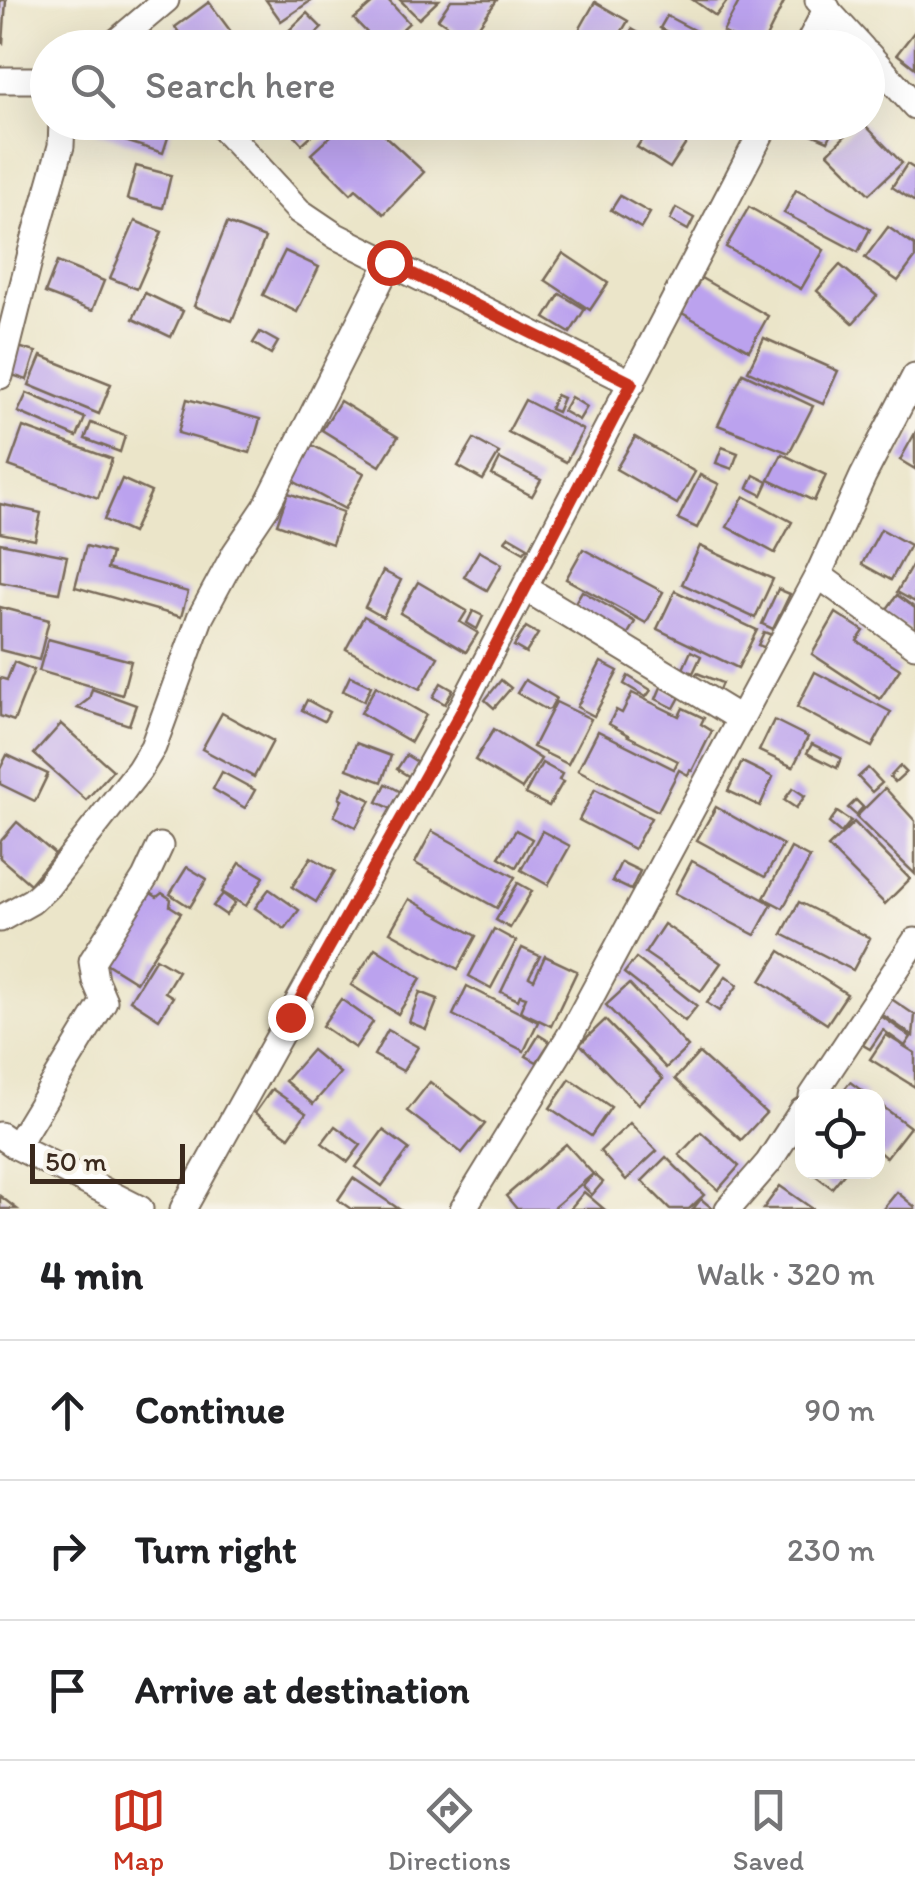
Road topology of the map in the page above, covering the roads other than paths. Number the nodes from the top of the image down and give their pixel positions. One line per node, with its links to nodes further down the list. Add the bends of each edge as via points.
1 (166, 0): 3 (street)
2 (822, 4): 4 (street); 5 (street)
3 (130, 30)
4 (813, 30)
5 (846, 30)
6 (885, 73): 9 (street)
7 (0, 80): 8 (street)
8 (30, 80)
9 (915, 106)
10 (61, 140): 14 (street)
11 (233, 140): 13 (street, via 299,212)
12 (758, 140): 16 (street)
13 (389, 262): 16 (street); 22 (street, via 266,507 200,618 139,770 48,886)
14 (2, 361)
15 (915, 376): 17 (street)
16 (632, 383): 18 (street)
17 (818, 575): 19 (street); 20 (street)
18 (525, 588): 20 (street); 28 (street)
19 (915, 645)
20 (741, 719): 29 (street, via 572,1032)
21 (160, 846): 26 (street, via 92,961 104,1000)
22 (0, 919)
23 (911, 955): 24 (street)
24 (817, 1089)
25 (795, 1122): 30 (street)
26 (8, 1141): 27 (street)
27 (140, 1209)
28 (183, 1209)
29 (463, 1209)
30 (728, 1209)

